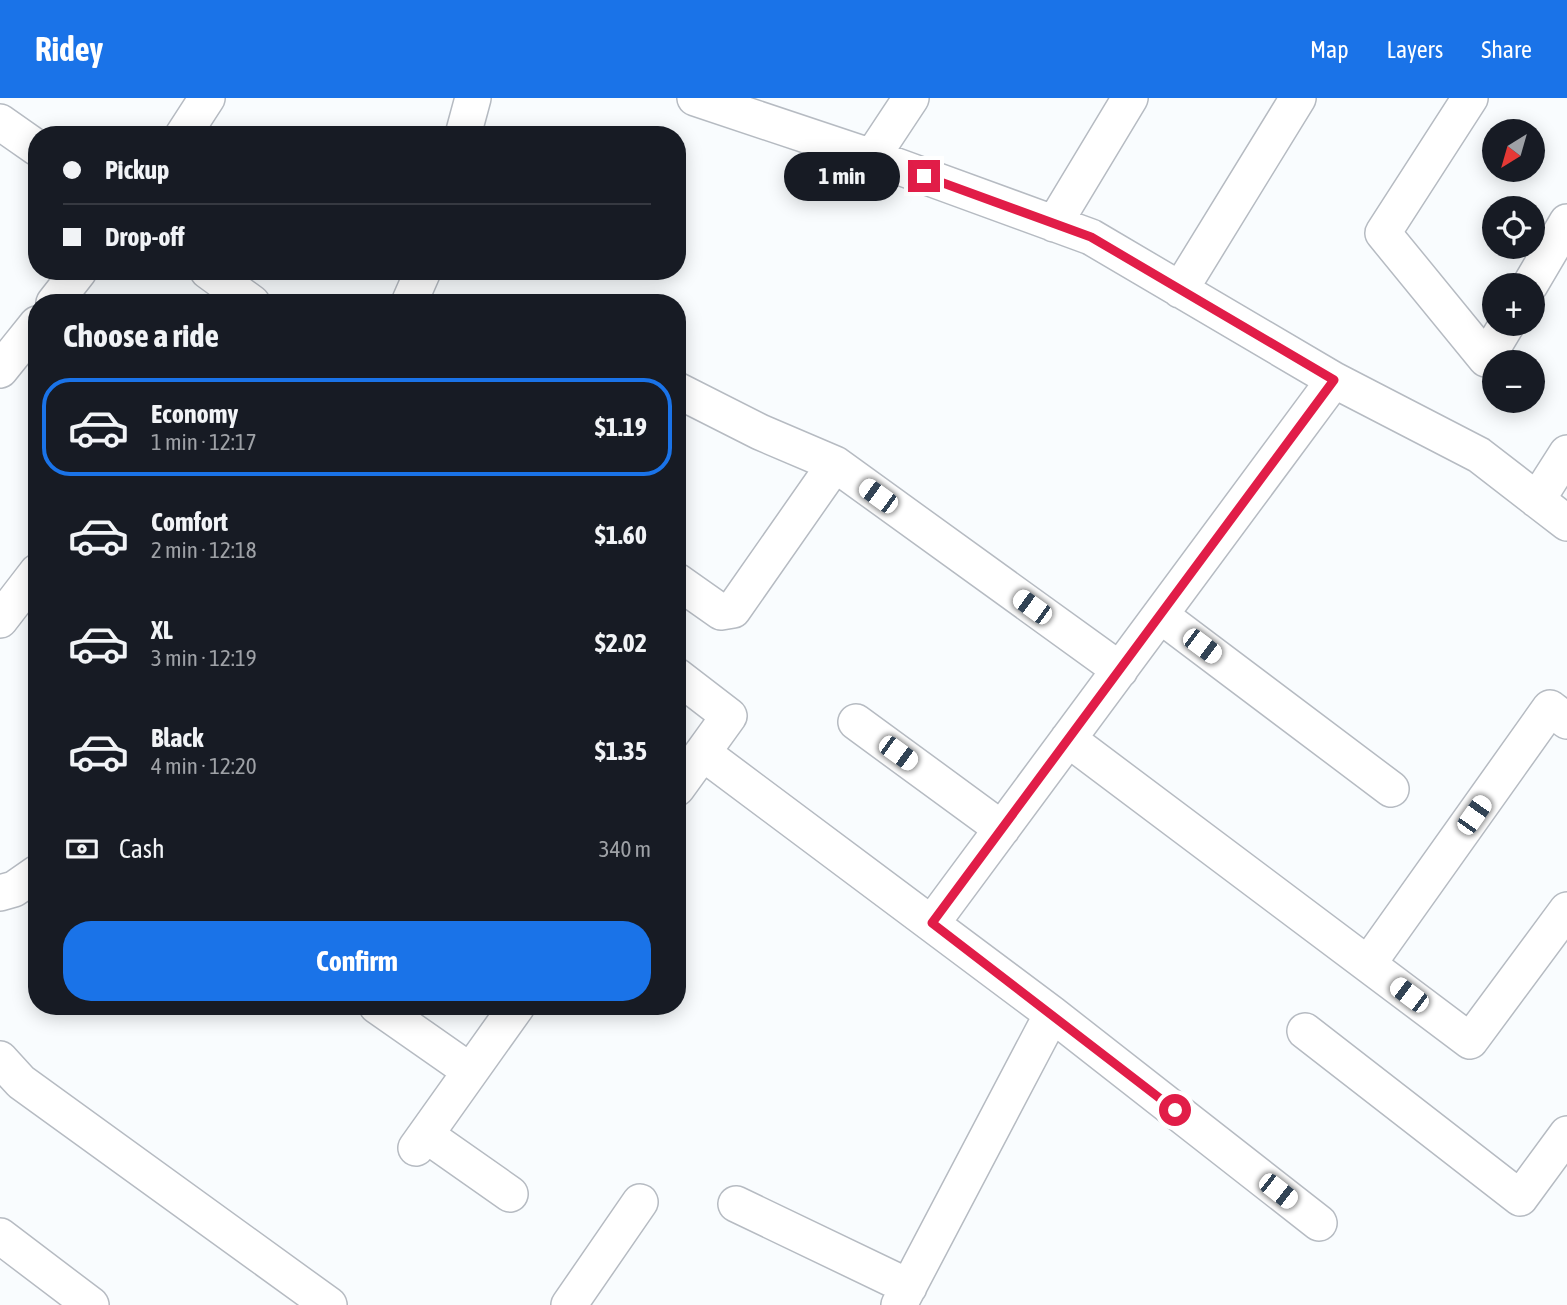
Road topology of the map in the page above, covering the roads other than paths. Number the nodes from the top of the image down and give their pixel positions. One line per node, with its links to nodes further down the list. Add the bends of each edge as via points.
1 (207, 98): 9 (street)
2 (473, 98): 10 (street)
3 (695, 98): 12 (street)
4 (911, 98): 12 (street)
5 (1130, 98): 14 (street)
6 (1298, 98): 18 (street)
7 (1470, 98): 22 (street, via 1383,233 1486,359)
8 (0, 122): 11 (street)
9 (189, 126)
10 (465, 126)
11 (28, 142)
12 (872, 157): 14 (street)
13 (1567, 222): 15 (street)
14 (1054, 224): 18 (street, via 1091,237)
15 (1537, 273)
16 (72, 280): 19 (street)
17 (220, 280): 20 (street)
18 (1180, 290): 24 (street)
19 (61, 294)
20 (238, 294)
21 (28, 335): 23 (street)
22 (1500, 336)
23 (0, 370)
24 (1334, 380): 28 (street, via 1479,455); 32 (street)
25 (686, 395): 27 (street)
26 (1567, 453): 28 (street)
27 (835, 464): 31 (street, via 733,610 721,612); 34 (street)
28 (1537, 500): 29 (street)
29 (1567, 523)
30 (28, 584): 33 (street)
31 (686, 587)
32 (1160, 615): 34 (street); 41 (street)
33 (0, 620)
34 (1120, 670): 38 (street)
35 (686, 683): 39 (street, via 729,716)
36 (1567, 721): 47 (street, via 1550,708)
37 (856, 722): 42 (street)
38 (1068, 739): 42 (street); 47 (street)
39 (704, 752): 40 (street); 46 (street)
40 (686, 776)
41 (1391, 789)
42 (1002, 829): 46 (street)
43 (28, 880): 44 (street)
44 (0, 893)
45 (1567, 910): 47 (street, via 1470,1041)
46 (932, 923): 48 (street)
47 (1368, 964)
48 (1052, 1014): 58 (street); 60 (street)
49 (390, 1015): 53 (street)
50 (510, 1015): 53 (street)
51 (1305, 1031): 54 (street, via 1520,1198)
52 (0, 1059): 62 (street, via 21,1082)
53 (470, 1071): 55 (street, via 421,1142)
54 (1567, 1134)
55 (510, 1194)
56 (640, 1202): 63 (street)
57 (736, 1204): 60 (street)
58 (1319, 1223)
59 (0, 1236): 61 (street)
60 (904, 1296)
61 (91, 1305)
62 (329, 1305)
63 (569, 1305)

